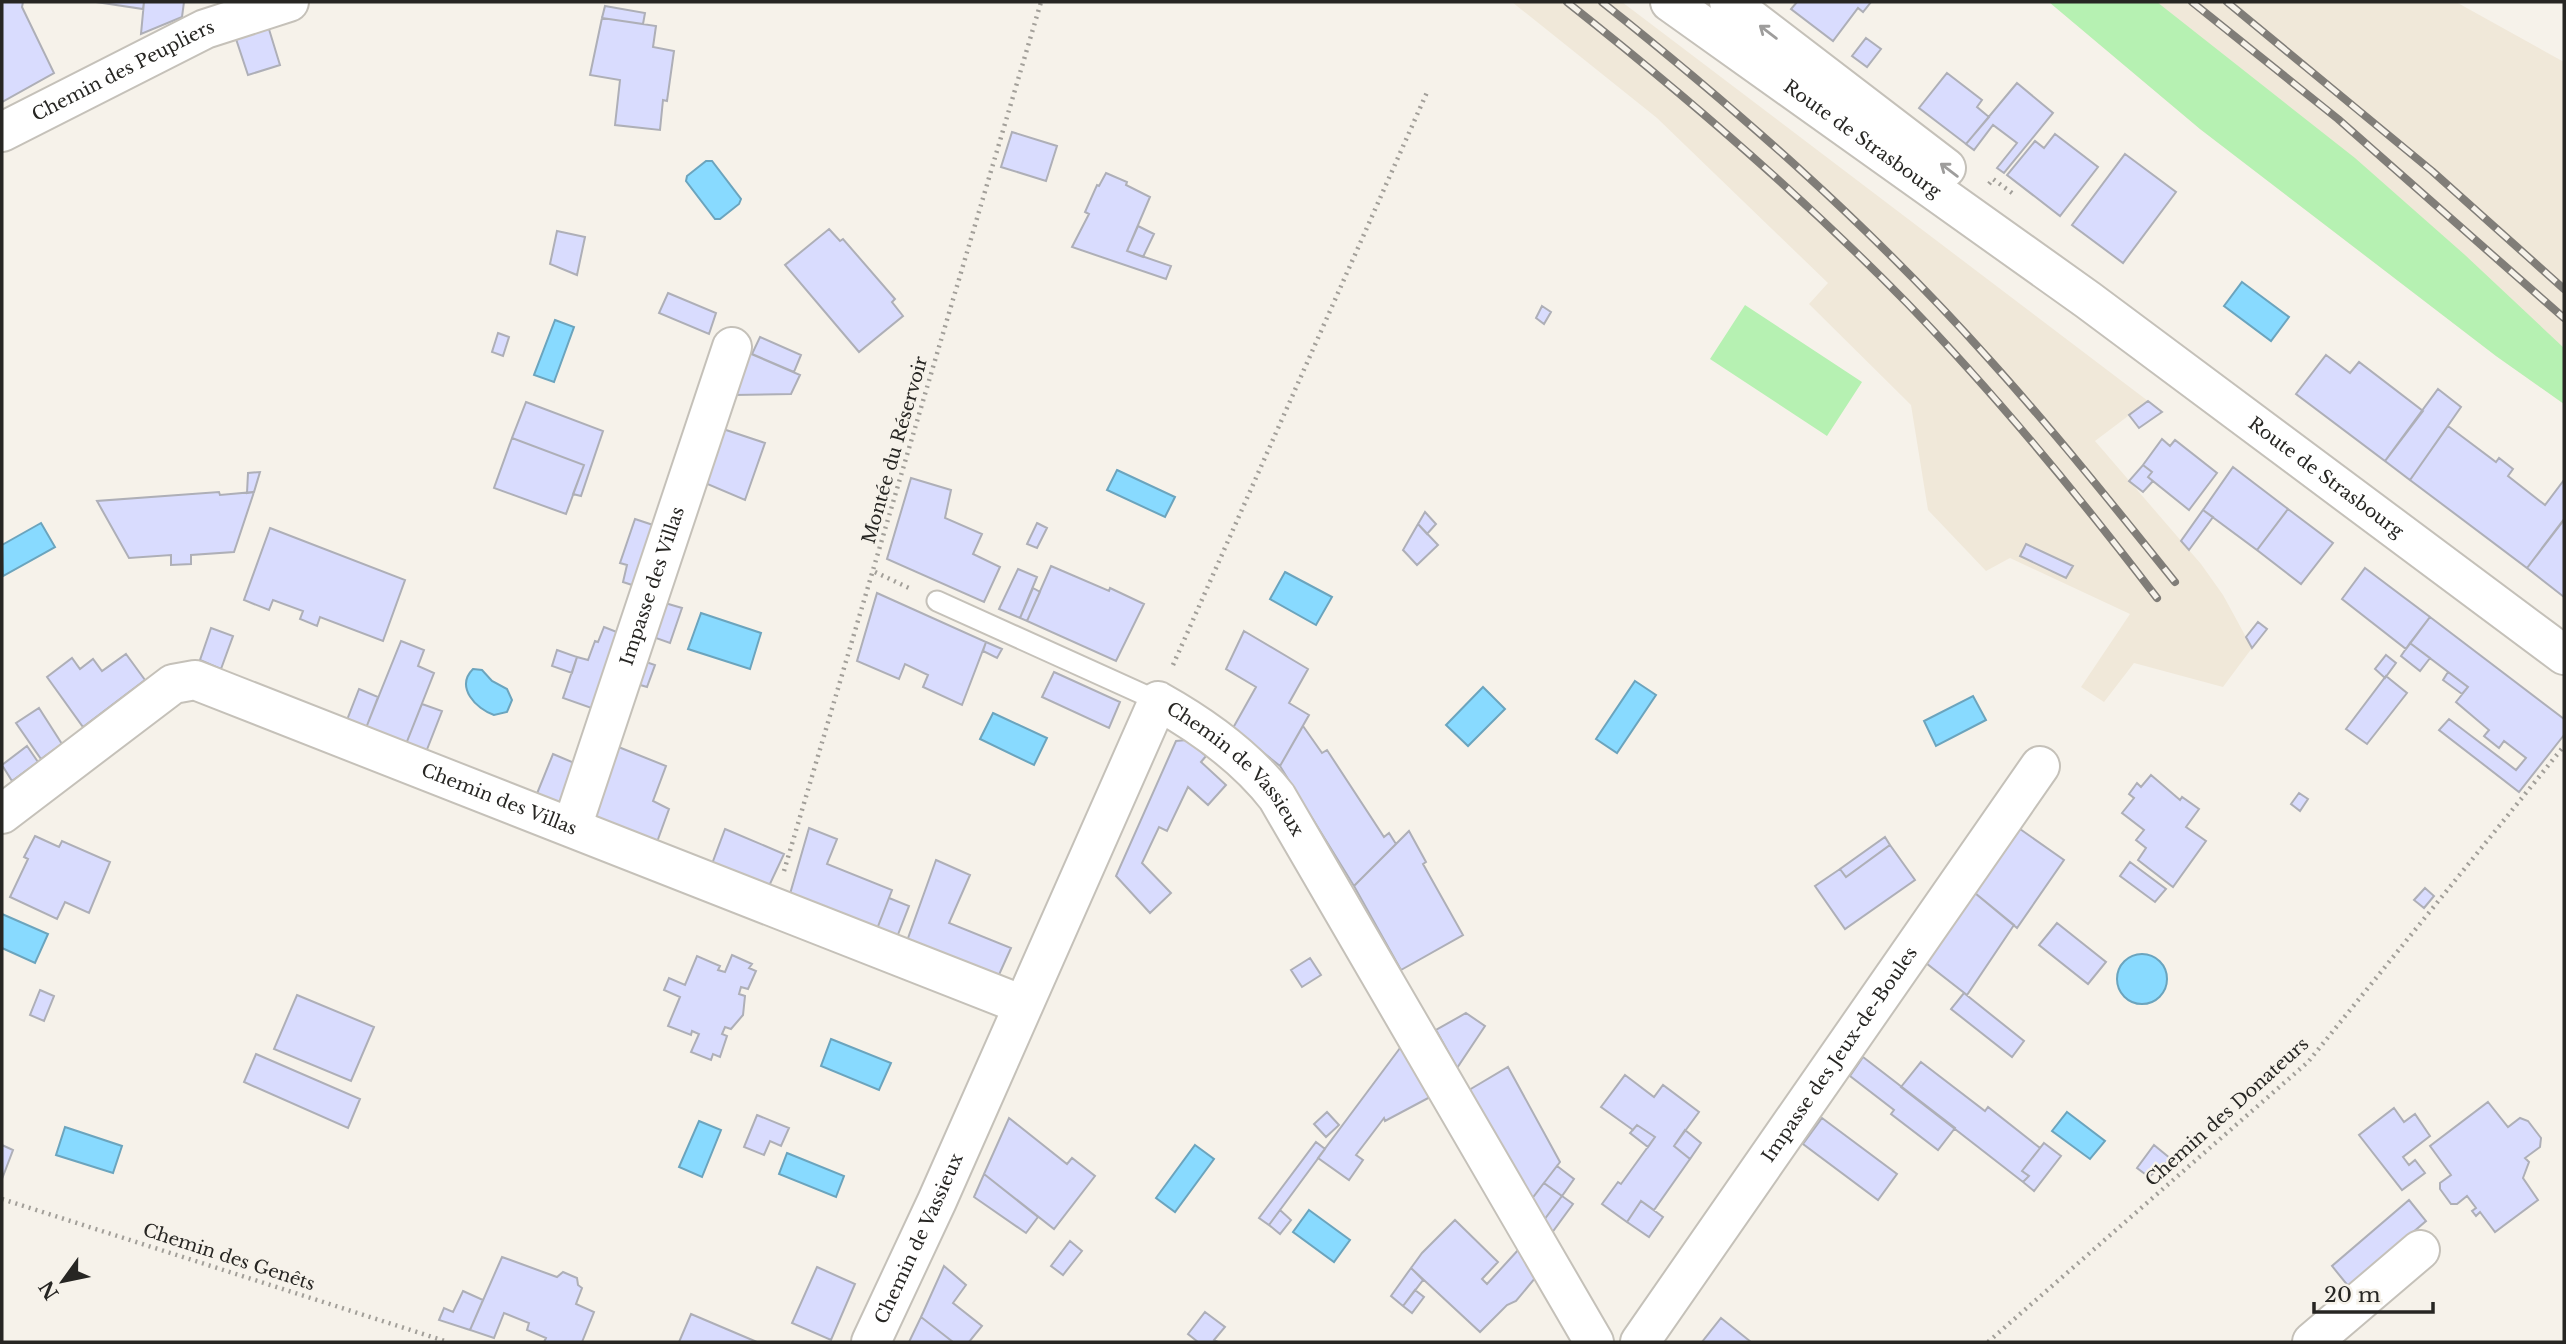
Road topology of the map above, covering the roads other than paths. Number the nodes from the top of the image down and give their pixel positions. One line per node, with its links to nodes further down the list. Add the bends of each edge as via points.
1 (289, 2): 4 (street, Chemin des Peupliers, via 205,29)
2 (1670, 2): 5 (street, Route de Strasbourg)
3 (1729, 2): 5 (street, Route de Strasbourg, one-way to 3, via 1961,180)
4 (2, 132)
5 (2088, 300): 8 (street, Route de Strasbourg)
6 (732, 347): 12 (street, Impasse des Villas)
7 (937, 601): 9 (lane)
8 (2564, 655)
9 (1158, 701): 13 (street, Chemin de Vassieux); 16 (street, Chemin de Vassieux, via 1193,721 1277,797)
10 (2040, 766): 17 (street, Impasse des Jeux-de-Boules)
11 (2, 814): 12 (street, Chemin des Villas, via 173,684 195,680)
12 (572, 827): 13 (street, Chemin des Villas)
13 (1023, 1005): 15 (street, Chemin de Vassieux)
14 (2420, 1250): 18 (street)
15 (871, 1342)
16 (1594, 1342)
17 (1640, 1342)
18 (2312, 1342)

